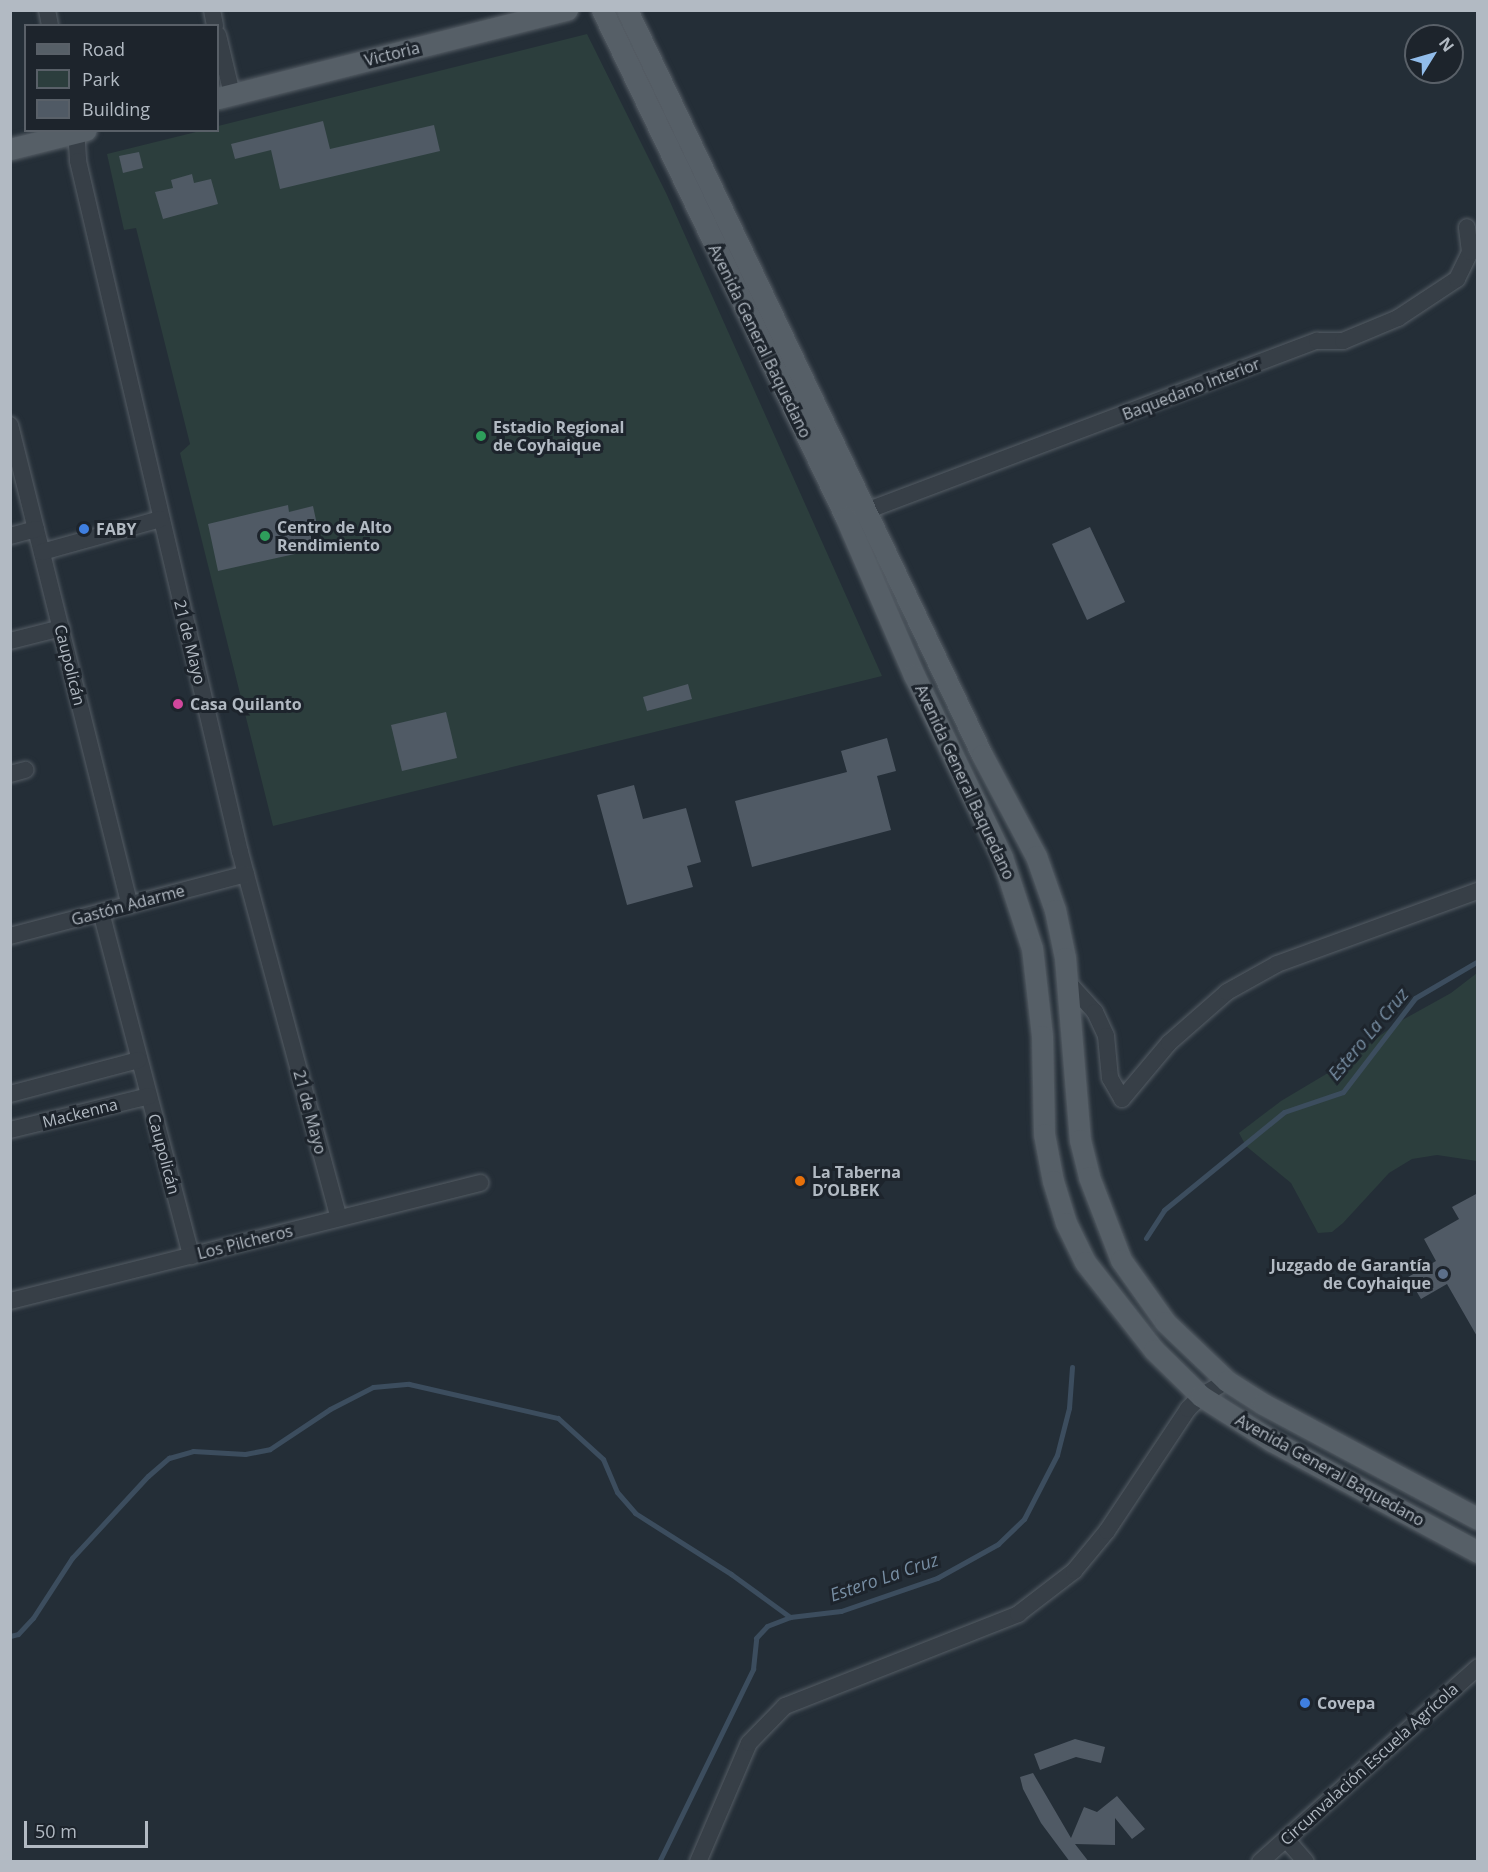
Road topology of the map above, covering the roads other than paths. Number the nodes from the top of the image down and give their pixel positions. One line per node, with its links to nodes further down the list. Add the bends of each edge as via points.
1 (567, 10): 5 (main road, Victoria)
2 (602, 10): 33 (main road, Avenida General Baquedano, via 846,518 914,675 1002,857 1032,948 1042,1036 1044,1134 1066,1223 1085,1262 1124,1314)
3 (627, 10): 11 (main road, Avenida General Baquedano)
4 (219, 44): 5 (street)
5 (225, 96)
6 (76, 132): 8 (main road)
7 (80, 132): 12 (street, 21 de Mayo, via 78,161)
8 (10, 149)
9 (1467, 227): 11 (street, Baquedano Interior, via 1470,252 1457,279 1398,318 1344,341 1317,341)
10 (12, 435): 13 (street, Caupolicán)
11 (866, 511): 23 (main road, Avenida General Baquedano, via 982,755 1036,856 1060,930)
12 (160, 519): 15 (street); 18 (street, 21 de Mayo)
13 (36, 529): 14 (street); 15 (street, Caupolicán)
14 (10, 536)
15 (42, 552): 16 (street, Caupolicán)
16 (61, 628): 17 (street); 20 (street, Caupolicán)
17 (10, 641)
18 (246, 874): 20 (street, Gastón Adarme); 29 (street, 21 de Mayo)
19 (1478, 891): 23 (street, via 1277,964 1227,992 1169,1043 1122,1099 1110,1078 1106,1036 1095,1012)
20 (129, 905): 21 (street, Gastón Adarme)
21 (101, 912): 22 (street, Gastón Adarme); 24 (street, Caupolicán)
22 (10, 936)
23 (1067, 981): 32 (main road, Avenida General Baquedano, via 1080,1140 1106,1223 1121,1260 1143,1294 1192,1350)
24 (139, 1060): 25 (street); 26 (street, Caupolicán)
25 (10, 1094)
26 (149, 1096): 27 (street, Mackenna); 30 (street, Caupolicán)
27 (10, 1130)
28 (480, 1183): 29 (street, Los Pilcheros)
29 (339, 1218): 30 (street, Los Pilcheros)
30 (191, 1256): 31 (street, Los Pilcheros)
31 (10, 1301)
32 (1227, 1381): 33 (street); 34 (main road, Avenida General Baquedano)
33 (1201, 1396): 35 (main road, Avenida General Baquedano, via 1272,1441); 38 (street, via 1107,1531 1074,1571 1018,1614 785,1706 749,1743)
34 (1478, 1519)
35 (1478, 1552)
36 (1478, 1667): 37 (street, Circunvalación Escuela Agrícola)
37 (1286, 1839): 39 (street, Circunvalación Escuela Agrícola); 40 (street)
38 (698, 1862)
39 (1260, 1862)
40 (1306, 1862)

